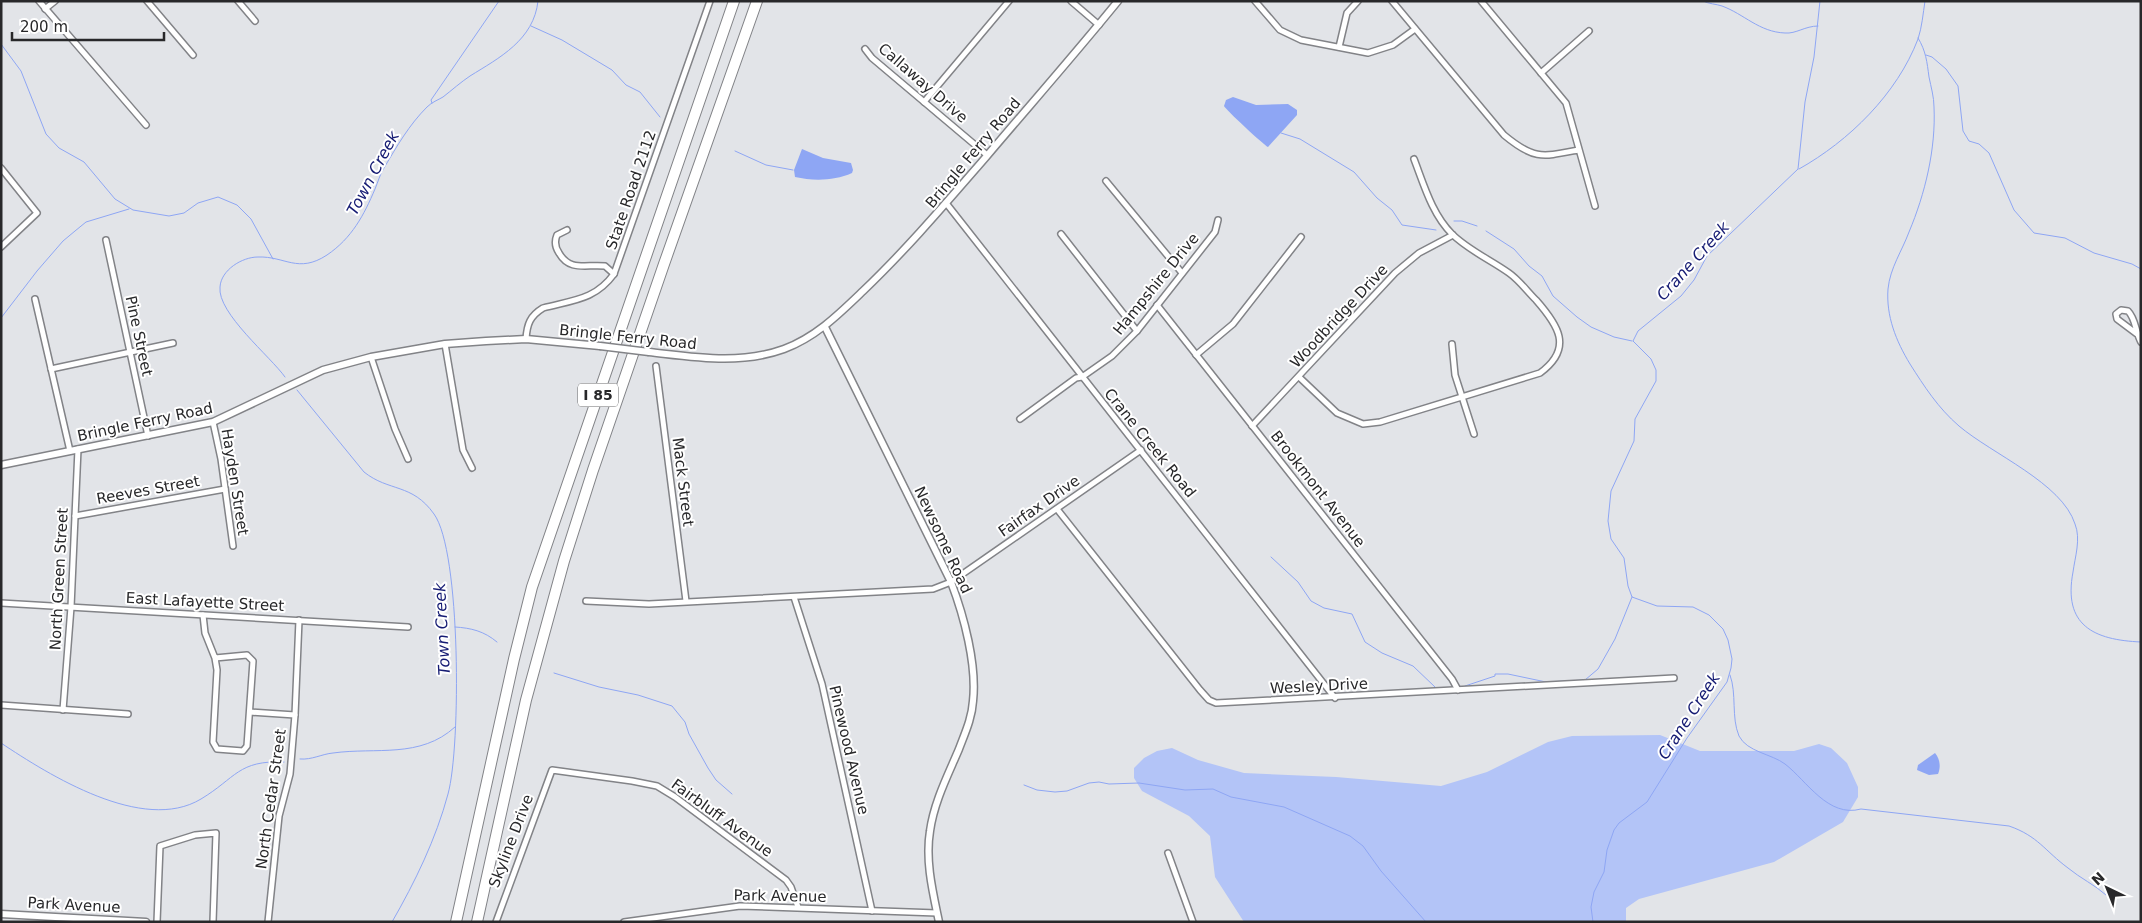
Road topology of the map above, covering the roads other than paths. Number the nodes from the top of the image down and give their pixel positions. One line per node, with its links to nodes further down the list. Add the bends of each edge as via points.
1 (39, 1): 15 (street)
2 (55, 1): 15 (street)
3 (147, 1): 22 (street)
4 (238, 1): 16 (street)
5 (710, 1): 41 (street, State Road 2112)
6 (734, 1): 104 (highway, I 85, via 532,587)
7 (757, 1): 105 (highway, I 85, via 564,561 526,700)
8 (1009, 1): 24 (street)
9 (1071, 1): 17 (street)
10 (1118, 1): 17 (street, Bringle Ferry Road)
11 (1358, 1): 20 (street, via 1347,13)
12 (1392, 1): 18 (street)
13 (1481, 1): 23 (street)
14 (1257, 2): 20 (street, via 1280,30 1301,40)
15 (45, 8): 25 (street)
16 (255, 21)
17 (1099, 25): 27 (street, Bringle Ferry Road)
18 (1415, 29): 20 (street, via 1393,45 1368,53); 26 (street, via 1504,135 1522,150 1549,156)
19 (1589, 31): 23 (street)
20 (1339, 47)
21 (865, 49): 24 (street, Callaway Drive)
22 (193, 55)
23 (1541, 72): 26 (street, via 1566,104)
24 (924, 102): 27 (street, Callaway Drive)
25 (146, 125)
26 (1578, 150): 32 (street)
27 (987, 155): 31 (street, Bringle Ferry Road)
28 (1414, 159): 36 (street, via 1435,211)
29 (1, 168): 39 (street, via 37,213)
30 (1106, 181): 40 (street)
31 (946, 203): 44 (street, Bringle Ferry Road, via 895,260); 58 (street, Crane Creek Road)
32 (1594, 206)
33 (1218, 220): 40 (street, Hampshire Drive, via 1214,232)
34 (567, 230): 41 (street, via 557,235 555,241 563,260 576,266 605,266)
35 (1061, 234): 45 (street)
36 (1453, 235): 57 (street, Woodbridge Drive, via 1419,254 1395,273); 59 (street, via 1511,274 1551,317 1559,331 1557,354 1552,364 1540,373)
37 (1301, 237): 53 (street, via 1233,324)
38 (106, 240): 52 (street, Pine Street)
39 (1, 247)
40 (1182, 273): 43 (street, Hampshire Drive)
41 (614, 274): 47 (street, State Road 2112, via 595,293 536,313 527,323)
42 (35, 299): 56 (street)
43 (1157, 305): 45 (street, Hampshire Drive); 53 (street, Brookmont Avenue)
44 (825, 327): 47 (street, Bringle Ferry Road, bridge, via 797,344 774,352 715,359); 75 (street, Newsome Road)
45 (1137, 331): 58 (street, Hampshire Drive, via 1112,356)
46 (2137, 334): 46 (street, via 2117,319 2116,314 2121,310 2128,311); 48 (street)
47 (526, 339): 50 (street, Bringle Ferry Road)
48 (2141, 342)
49 (173, 343): 52 (street)
50 (445, 344): 54 (street, Bringle Ferry Road); 70 (street, via 463,450)
51 (1452, 344): 59 (street, via 1455,375)
52 (130, 352): 56 (street); 64 (street, Pine Street)
53 (1196, 355): 62 (street, Brookmont Avenue)
54 (371, 357): 61 (street, Bringle Ferry Road, via 323,370); 68 (street)
55 (656, 366): 78 (street, Mack Street)
56 (51, 369): 67 (street)
57 (1299, 376): 59 (street, via 1337,413 1363,424 1380,422); 62 (street, Woodbridge Drive)
58 (1082, 377): 60 (street, Hampshire Drive, via 1076,378); 66 (street, Crane Creek Road)
59 (1462, 397): 63 (street)
60 (1020, 419)
61 (213, 422): 64 (street, Bringle Ferry Road); 71 (street, Hayden Street)
62 (1252, 426): 86 (street, Brookmont Avenue)
63 (1474, 434)
64 (148, 436): 65 (street, Bringle Ferry Road)
65 (78, 449): 67 (street, Bringle Ferry Road); 73 (street, North Green Street)
66 (1141, 450): 72 (street, Fairfax Drive); 87 (street, Crane Creek Road)
67 (70, 451): 69 (street, Bringle Ferry Road)
68 (408, 459)
69 (1, 464)
70 (472, 468)
71 (225, 489): 73 (street, Reeves Street); 74 (street, Hayden Street)
72 (1057, 509): 75 (street, Fairfax Drive); 87 (street, Wesley Drive, via 1209,700 1224,703)
73 (75, 516): 80 (street, North Green Street)
74 (233, 546)
75 (951, 582): 76 (street, via 922,591); 97 (street, Newsome Road, via 966,630 974,693 970,719 935,808 930,831 930,871)
76 (794, 597): 78 (street); 96 (street, Pinewood Avenue, via 822,684)
77 (586, 601): 78 (street, via 648,604)
78 (686, 601)
79 (1, 603): 80 (street, East Lafayette Street)
80 (71, 607): 81 (street, East Lafayette Street); 89 (street, North Green Street)
81 (203, 615): 82 (street, East Lafayette Street); 84 (street, via 205,633)
82 (299, 620): 83 (street, East Lafayette Street); 92 (street, North Cedar Street)
83 (408, 627)
84 (215, 658): 90 (street, via 247,655 254,661); 90 (street, via 213,742 217,750 243,751 247,746)
85 (1674, 678): 86 (street, Wesley Drive)
86 (1458, 690): 87 (street, Wesley Drive)
87 (1335, 698)
88 (1, 705): 89 (street)
89 (63, 710): 91 (street)
90 (250, 712): 92 (street)
91 (128, 714)
92 (295, 714): 103 (street, North Cedar Street, via 290,774 278,816)
93 (552, 770): 95 (street, Fairbluff Avenue, via 657,786 786,880); 106 (street, Skyline Drive)
94 (1168, 853): 109 (street)
95 (798, 907): 96 (street, Park Avenue); 107 (street, Park Avenue, via 740,906)
96 (872, 912): 97 (street, Park Avenue)
97 (937, 912): 108 (street, Newsome Road)
98 (1, 914): 99 (street, Park Avenue)
99 (51, 919): 100 (street, Park Avenue)
100 (146, 922)
101 (157, 922): 102 (street, via 160,846 195,835 216,833)
102 (213, 922)
103 (268, 922)
104 (456, 922)
105 (476, 922)
106 (496, 922)
107 (624, 922)
108 (939, 922)
109 (1193, 922)

